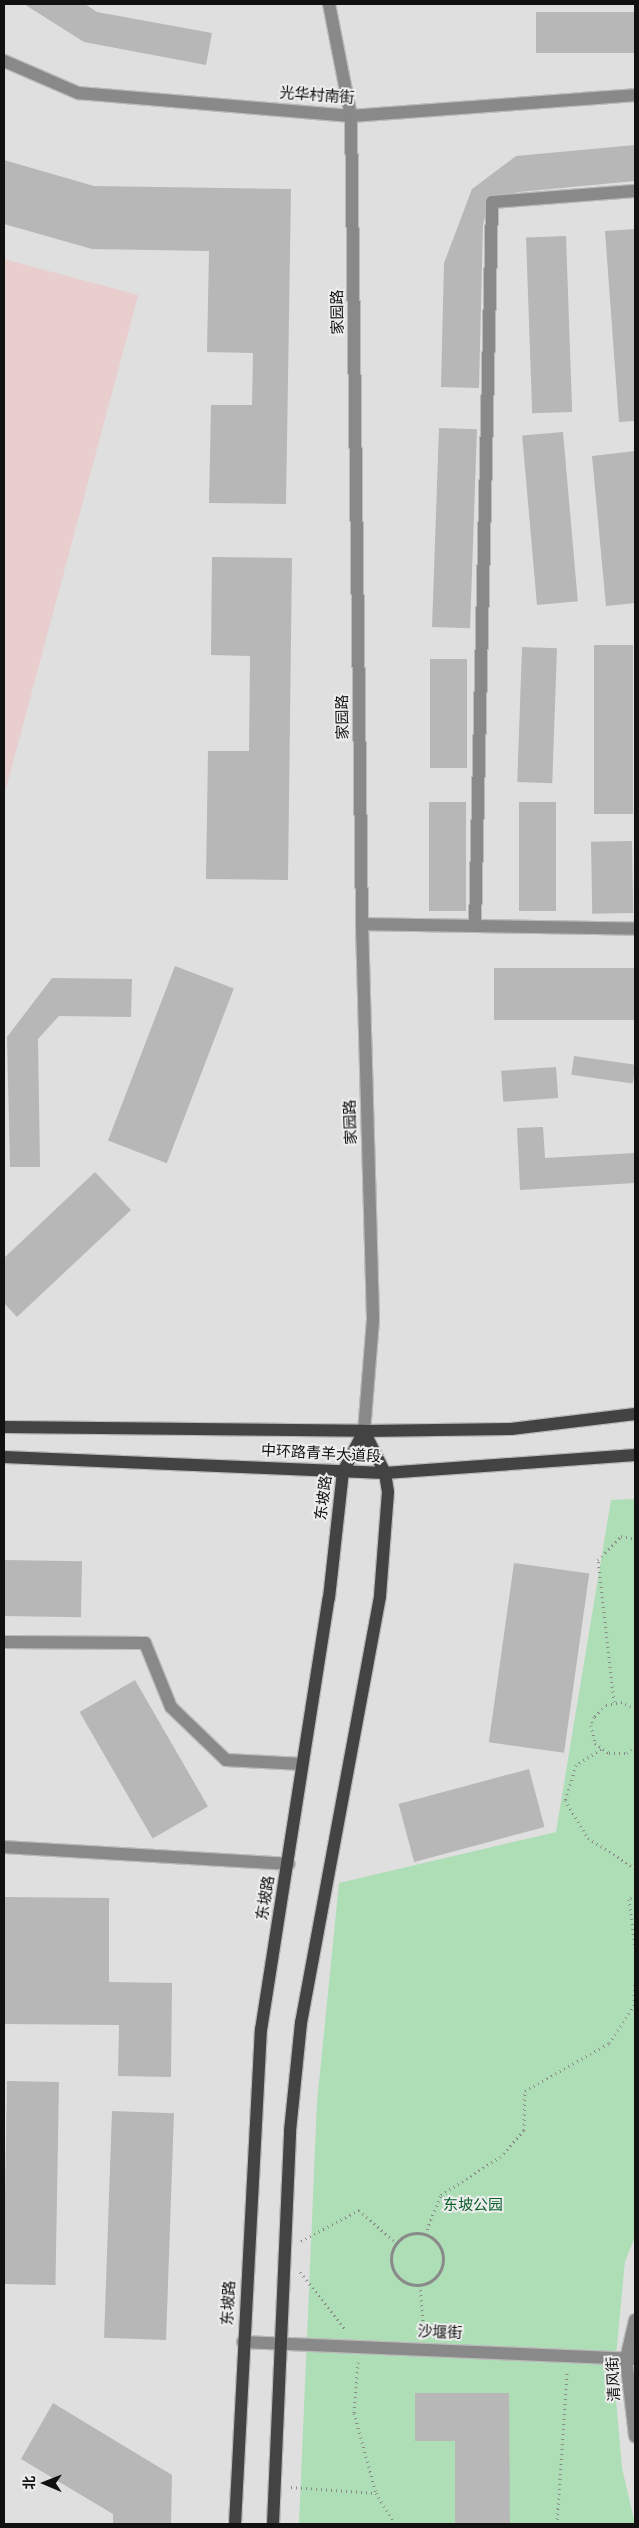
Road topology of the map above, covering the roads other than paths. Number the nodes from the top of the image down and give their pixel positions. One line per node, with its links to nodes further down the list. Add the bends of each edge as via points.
1 (329, 4): 4 (street, 家园路)
2 (4, 61): 4 (street, 光华村南街, via 78,93)
3 (635, 95): 4 (street, 光华村南街)
4 (351, 116): 6 (street, 家园路)
5 (635, 190): 7 (street, via 492,202)
6 (362, 924): 7 (street); 11 (street, 家园路, via 373,1320)
7 (475, 926): 8 (street)
8 (635, 929)
9 (635, 1414): 11 (main road, 中环路青羊大道段, via 511,1429)
10 (4, 1427): 11 (main road, 中环路青羊大道段)
11 (364, 1431): 14 (main road, 东坡路); 15 (main road)
12 (635, 1455): 15 (main road, 中环路青羊大道段)
13 (4, 1457): 14 (main road, 中环路青羊大道段)
14 (343, 1472): 15 (main road, 中环路青羊大道段); 17 (main road, 东坡路, via 329,1598)
15 (385, 1473): 22 (main road, via 388,1492 380,1596 301,2023 290,2131)
16 (4, 1642): 17 (street, via 145,1644 171,1707 226,1760)
17 (302, 1764): 19 (main road, 东坡路)
18 (4, 1847): 19 (street)
19 (288, 1864): 21 (main road, 东坡路, via 261,2030)
20 (635, 2320): 23 (street, 清风街)
21 (243, 2342): 22 (street, 沙堰街); 25 (main road, 东坡路)
22 (280, 2344): 23 (street, 沙堰街); 26 (main road)
23 (631, 2359): 24 (street, 清风街)
24 (635, 2436)
25 (235, 2524)
26 (273, 2524)

